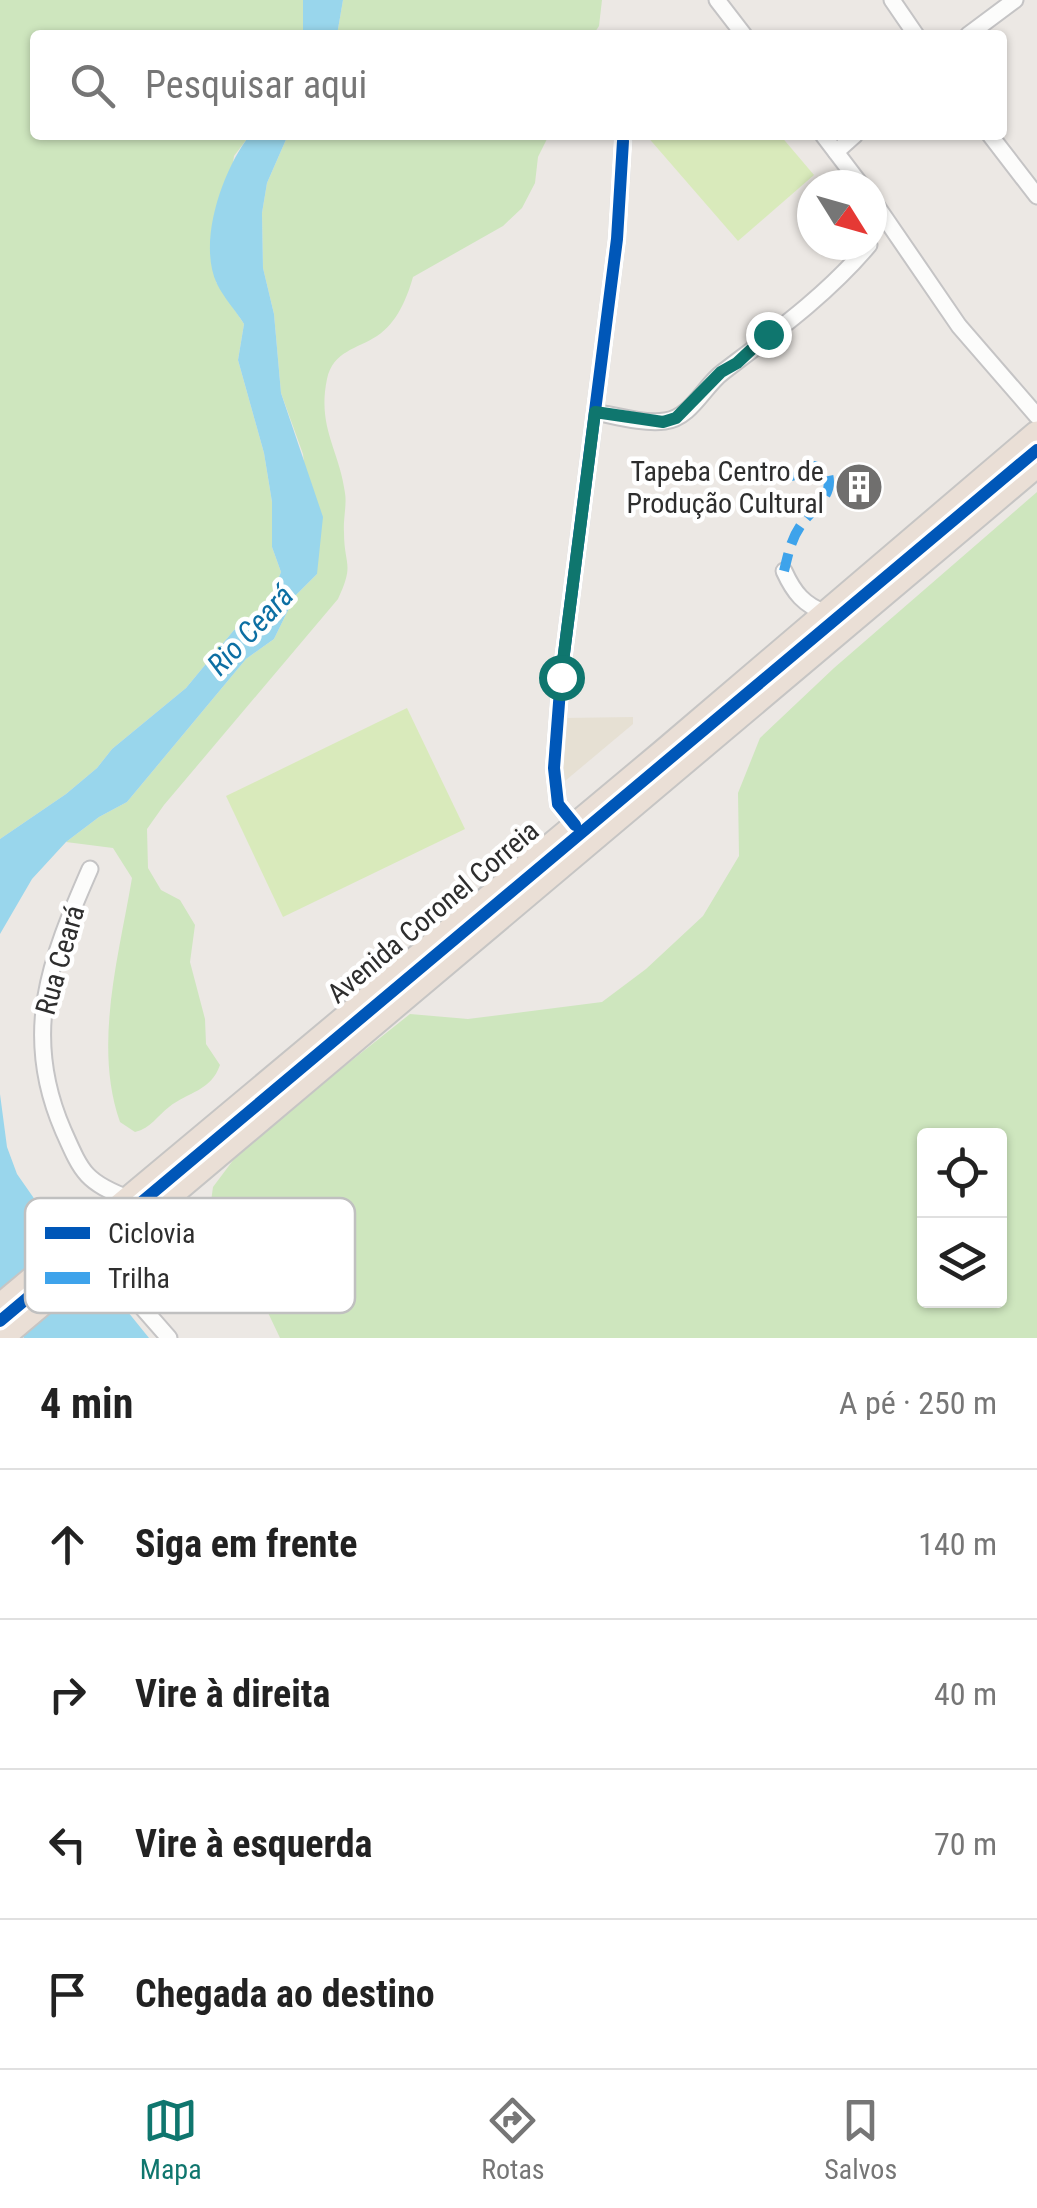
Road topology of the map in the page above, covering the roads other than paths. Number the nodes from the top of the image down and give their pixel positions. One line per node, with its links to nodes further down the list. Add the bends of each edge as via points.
1 (717, 0): 4 (street)
2 (892, 0): 5 (street)
3 (1015, 0): 6 (street)
4 (740, 30)
5 (913, 30)
6 (975, 30)
7 (827, 140): 11 (street)
8 (849, 140): 11 (street)
9 (994, 140): 13 (street)
10 (623, 141): 18 (street, via 618,239)
11 (836, 152): 12 (street)
12 (850, 170)
13 (1037, 196)
14 (887, 219): 15 (street)
15 (889, 222): 16 (street); 19 (street, via 960,326)
16 (887, 224)
17 (855, 260): 18 (street, via 676,418)
18 (595, 412): 24 (street, via 554,768 558,804)
19 (1037, 416)
20 (1037, 434): 23 (highway, Avenida Coronel Correia)
21 (1037, 464): 27 (highway, Avenida Coronel Correia)
22 (784, 571): 23 (street, via 801,600)
23 (826, 613): 24 (highway, Avenida Coronel Correia)
24 (575, 825): 26 (highway, Avenida Coronel Correia)
25 (90, 868): 26 (street, Rua Ceará, via 48,991 41,1022 44,1071 58,1119 88,1179)
26 (130, 1198)
27 (166, 1198)
28 (25, 1290): 29 (highway, Avenida Coronel Correia)
29 (0, 1307)
30 (25, 1313): 32 (highway, Avenida Coronel Correia)
31 (148, 1313): 33 (street)
32 (0, 1338)
33 (169, 1338)

